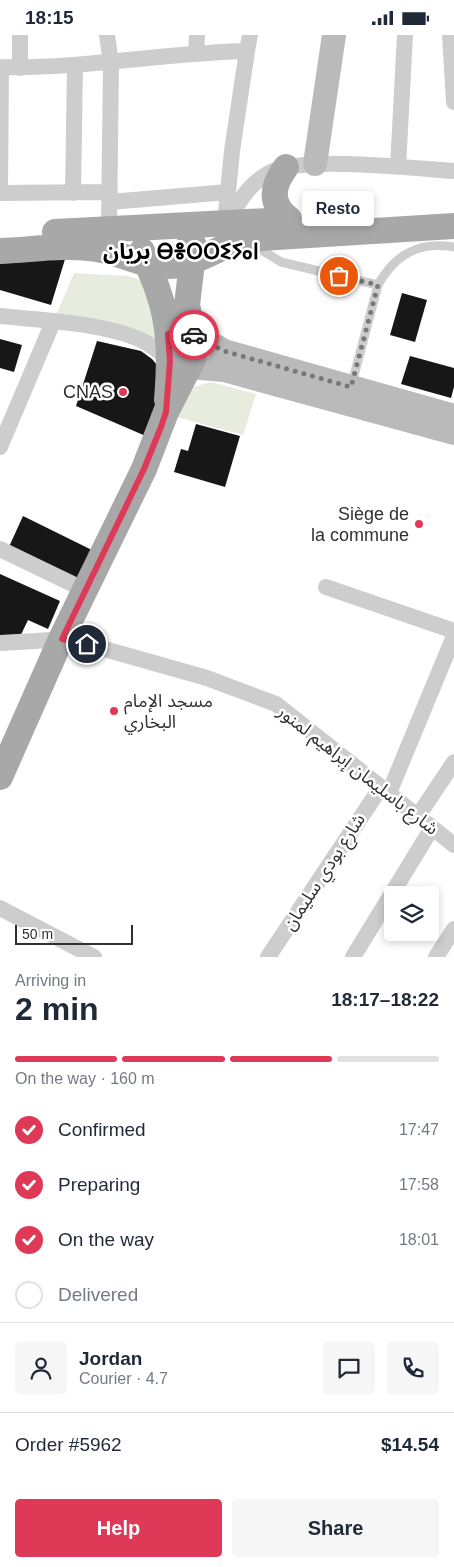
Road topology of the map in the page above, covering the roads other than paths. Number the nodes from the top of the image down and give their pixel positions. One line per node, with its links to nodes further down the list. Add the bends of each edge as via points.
1 (20, 35): 12 (street)
2 (106, 35): 9 (street)
3 (197, 35): 8 (street)
4 (334, 35): 14 (street)
5 (405, 35): 16 (street)
6 (450, 35): 13 (street)
7 (248, 43): 8 (street); 18 (street)
8 (196, 52): 9 (street)
9 (111, 63): 10 (street); 21 (street)
10 (75, 65): 12 (street); 20 (street)
11 (1, 67): 12 (street); 19 (street)
12 (20, 68)
13 (454, 102)
14 (315, 164): 15 (street); 16 (street)
15 (286, 167): 22 (main road, via 275,185 274,195 281,213); 26 (street, via 270,172 246,192)
16 (398, 167): 17 (street)
17 (454, 171)
18 (228, 192): 21 (street); 26 (street)
19 (0, 193): 20 (street)
20 (73, 193): 21 (street)
21 (110, 197): 25 (street)
22 (289, 219): 26 (main road); 27 (main road)
23 (186, 226): 24 (main road); 26 (main road); 30 (main road, via 194,246)
24 (148, 228): 25 (main road); 31 (main road, via 141,245)
25 (109, 229): 28 (main road)
26 (235, 231): 27 (main road); 30 (main road, via 228,243); 32 (lane, via 281,262)
27 (449, 231): 32 (lane, via 396,259)
28 (0, 236)
29 (0, 251): 31 (main road, via 92,248)
30 (194, 261): 31 (main road, via 170,266); 35 (main road)
31 (146, 264): 35 (main road, via 163,305)
32 (378, 285): 39 (lane)
33 (0, 316): 34 (street)
34 (53, 323): 36 (street, via 92,327); 43 (street)
35 (180, 334): 36 (street); 37 (main road); 38 (street)
36 (141, 340): 37 (street)
37 (180, 364): 38 (street); 46 (main road, via 150,455)
38 (311, 385): 39 (street); 40 (street)
39 (351, 387): 40 (street)
40 (408, 412): 41 (street); 42 (street)
41 (454, 416)
42 (454, 433)
43 (0, 447)
44 (0, 549): 46 (street)
45 (326, 587): 47 (street)
46 (85, 590): 49 (main road)
47 (454, 631)
48 (454, 636): 53 (street, شارع بودي سليمان)
49 (62, 639): 50 (street, شارع باسليمان إبراهيم لمنور); 52 (main road); 53 (street, شارع باسليمان إبراهيم لمنور, via 160,663 276,704)
50 (0, 643)
51 (454, 761): 54 (street)
52 (0, 777)
53 (384, 790): 54 (street, شارع باسليمان إبراهيم لمنور); 60 (street, شارع بودي سليمان)
54 (418, 816): 55 (street, شارع باسليمان إبراهيم لمنور)
55 (432, 828): 56 (street, شارع باسليمان إبراهيم لمنور); 61 (street)
56 (454, 844)
57 (0, 908): 59 (street)
58 (454, 929): 62 (street)
59 (94, 957)
60 (268, 957)
61 (353, 957)
62 (436, 957)

